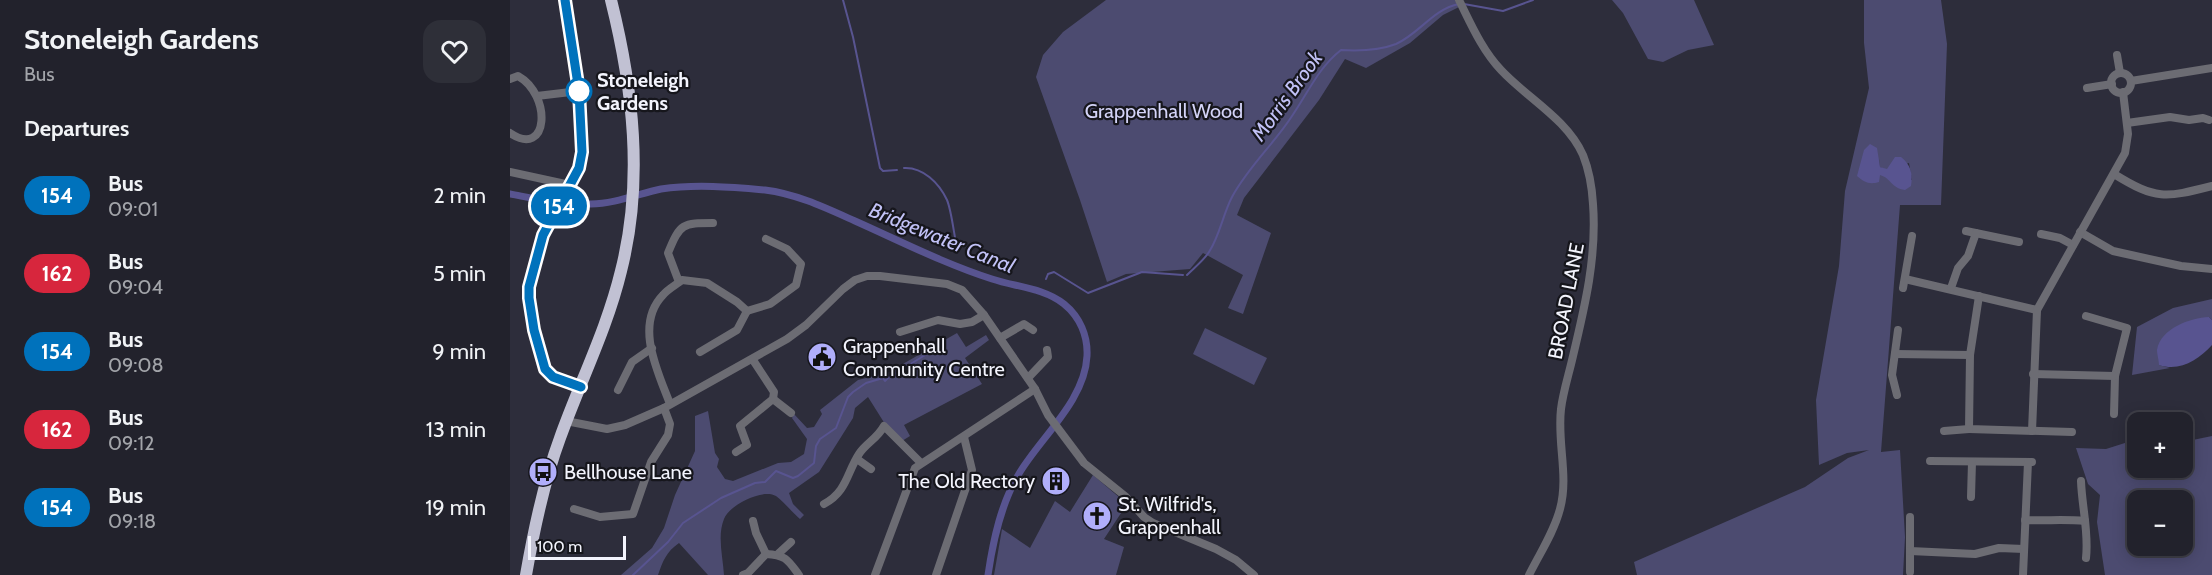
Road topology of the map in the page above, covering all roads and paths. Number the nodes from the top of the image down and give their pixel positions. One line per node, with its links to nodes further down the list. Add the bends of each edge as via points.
1 (565, 0): 11 (street)
2 (611, 0): 49 (highway, via 626,64 634,184 621,271)
3 (1459, 0): 90 (street, BROAD LANE, via 1495,64 1577,144 1592,196 1595,233 1591,268 1561,408 1562,501 1554,527)
4 (2117, 55): 6 (street)
5 (2212, 68): 8 (street)
6 (2120, 73): 8 (street); 9 (street)
7 (510, 79): 13 (street, via 522,78)
8 (2131, 81): 12 (street)
9 (2112, 84): 10 (street); 12 (street, via 2115,90)
10 (2087, 88)
11 (579, 91): 13 (street); 19 (street, via 582,152)
12 (2123, 92): 15 (street)
13 (537, 96): 16 (street, via 542,124 538,134 526,138)
14 (2210, 121): 15 (street, via 2170,117)
15 (2127, 123): 18 (street, via 2125,153)
16 (510, 133)
17 (510, 172): 19 (street)
18 (2114, 174): 20 (street, via 2157,195); 22 (street)
19 (570, 185): 49 (street, via 543,235 529,298 545,369 553,377)
20 (2212, 186)
21 (713, 223): 29 (street, via 689,223 676,232 668,253)
22 (2080, 232): 27 (street); 28 (street, via 2113,251)
23 (2041, 234): 27 (street)
24 (1912, 236): 30 (street, via 1904,283)
25 (766, 239): 33 (street, via 787,249 801,264 796,285 770,304)
26 (2019, 242): 30 (street, via 1971,232 1968,256 1958,268)
27 (2073, 245): 32 (street)
28 (2212, 269)
29 (679, 282): 33 (street, via 708,283); 40 (street, via 662,296 648,322)
30 (1951, 288): 31 (street)
31 (1979, 296): 32 (street); 44 (street)
32 (2037, 310): 46 (street)
33 (747, 311): 42 (street, via 737,330)
34 (984, 315): 38 (street, via 972,322 938,320); 39 (street); 45 (street, via 962,290 947,284 867,276 855,280 806,325)
35 (2086, 316): 47 (street, via 2127,328)
36 (1033, 330): 39 (street, via 1024,324)
37 (1898, 330): 43 (street)
38 (900, 332)
39 (1000, 338): 48 (street)
40 (652, 348): 51 (street, via 632,362); 54 (street)
41 (1047, 350): 48 (street, via 1048,357)
42 (700, 352)
43 (1894, 354): 44 (street); 52 (street, via 1892,375)
44 (1970, 355): 58 (street)
45 (753, 360): 53 (street, via 774,392); 54 (street)
46 (2033, 374): 47 (street); 60 (street)
47 (2115, 376): 56 (street)
48 (1028, 378): 50 (street)
49 (581, 387): 57 (highway)
50 (1035, 389): 62 (street); 89 (street, via 1075,454 1144,517 1236,560)
51 (618, 390)
52 (1897, 396)
53 (773, 399): 55 (street); 63 (street, via 740,426 747,445)
54 (667, 406): 57 (street, via 606,429); 72 (street, via 668,435 651,462 633,514 600,517)
55 (791, 413)
56 (2114, 414)
57 (566, 421): 84 (highway, via 548,476)
58 (1968, 429): 59 (street); 60 (street)
59 (1944, 431)
60 (2032, 431): 61 (street)
61 (2072, 432)
62 (964, 437): 67 (street); 88 (street, via 972,470)
63 (736, 452)
64 (857, 459): 67 (street, via 884,426); 68 (street); 71 (street, via 848,480)
65 (1930, 461): 66 (street)
66 (1972, 462): 70 (street); 74 (street, via 2030,462)
67 (921, 463): 87 (street, via 915,468)
68 (871, 469)
69 (2081, 481): 75 (street)
70 (1971, 497)
71 (824, 504)
72 (574, 509)
73 (1910, 517): 79 (street)
74 (2025, 520): 75 (street); 78 (street)
75 (2085, 520): 82 (street)
76 (753, 521): 80 (street)
77 (791, 542): 81 (street)
78 (2024, 549): 79 (street, via 1999,548 1975,554); 91 (street)
79 (1910, 551): 83 (street)
80 (766, 554): 81 (street); 85 (street)
81 (778, 554): 86 (street)
82 (2086, 558)
83 (1910, 572)
84 (526, 575)
85 (742, 575)
86 (799, 575)
87 (875, 575)
88 (936, 575)
89 (1254, 575)
90 (1529, 575)
91 (2023, 575)

